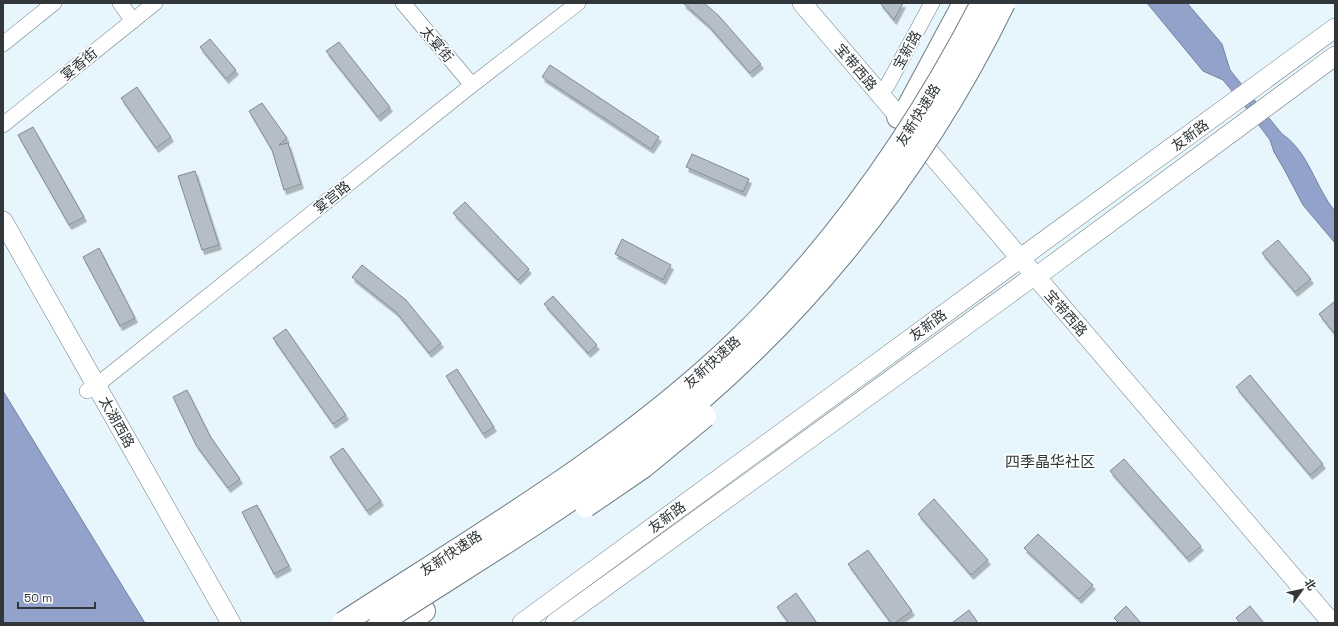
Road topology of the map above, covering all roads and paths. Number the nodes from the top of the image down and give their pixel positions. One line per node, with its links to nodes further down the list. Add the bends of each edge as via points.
1 (54, 3): 14 (street)
2 (120, 3): 12 (street)
3 (155, 3): 12 (street, 宴香街)
4 (403, 3): 16 (street, 太宴街)
5 (578, 3): 16 (street, 宴宫路)
6 (802, 3): 17 (main road, 宝带西路)
7 (817, 3): 17 (main road, 宝带西路)
8 (932, 3): 17 (street, 宝新路)
9 (964, 3): 18 (highway)
10 (982, 3): 29 (highway, 友新快速路, bridge, via 923,110 858,204 812,262 734,344 661,407 585,465)
11 (1004, 3): 21 (highway, 友新快速路, bridge, via 938,123)
12 (133, 21): 19 (street, 宴香街)
13 (1335, 28): 23 (main road, 友新路)
14 (3, 44)
15 (1335, 56): 24 (main road, 友新路)
16 (472, 84): 25 (street, 宴宫路)
17 (882, 90): 18 (main road, 宝带西路)
18 (902, 113): 23 (main road, 宝带西路)
19 (3, 125)
20 (3, 220): 25 (main road, 太湖西路)
21 (869, 222): 30 (highway, 友新快速路, bridge, via 825,276 783,321 709,393 674,422 595,483); 31 (highway, bridge, via 810,310 746,377 698,422 614,488)
22 (3, 244): 25 (main road, 太湖西路)
23 (1024, 256): 24 (main road, 宝带西路); 32 (main road, 友新路)
24 (1039, 273): 26 (main road, 宝带西路); 33 (main road, 友新路); 34 (main road, 宝带西路)
25 (92, 388): 27 (main road, 太湖西路); 28 (main road, 太湖西路)
26 (1335, 609)
27 (218, 623)
28 (231, 623)
29 (343, 623)
30 (380, 623)
31 (406, 623)
32 (522, 623)
33 (555, 623)
34 (1332, 623)

